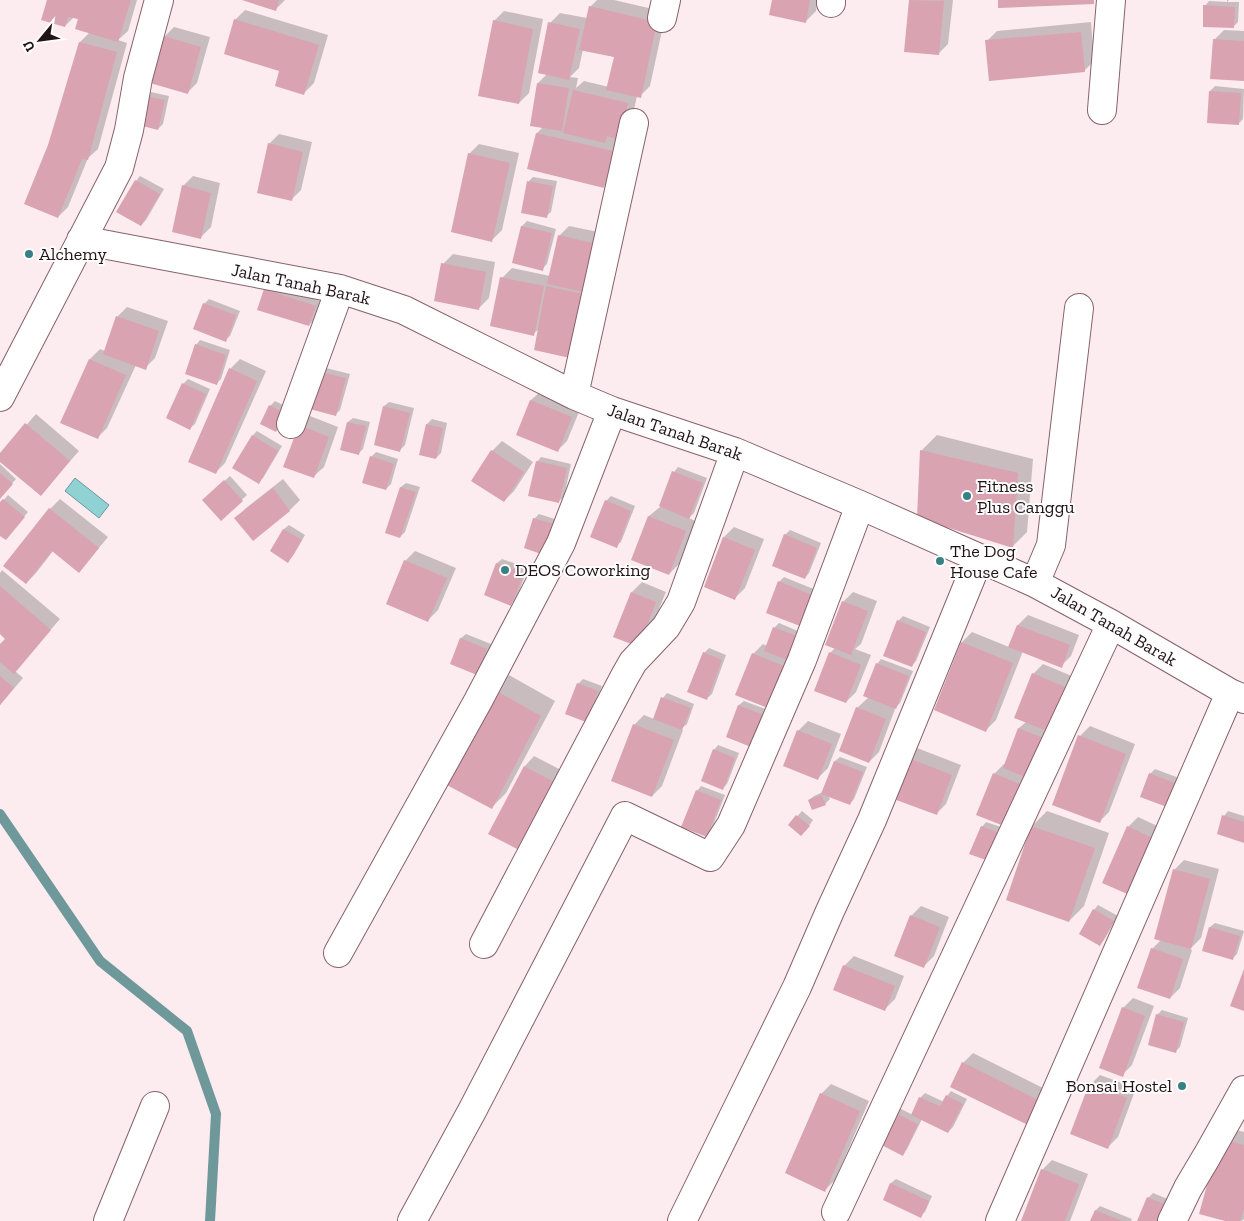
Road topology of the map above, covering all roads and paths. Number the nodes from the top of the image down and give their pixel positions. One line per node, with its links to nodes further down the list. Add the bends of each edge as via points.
1 (159, 0): 5 (street, via 119,168)
2 (1111, 0): 3 (street)
3 (1102, 110)
4 (634, 123): 8 (street)
5 (81, 240): 6 (street, Jalan Tanah Barak); 9 (street)
6 (340, 289): 8 (street, Jalan Tanah Barak, via 404,310); 11 (street)
7 (1079, 308): 15 (street, via 1051,545)
8 (574, 395): 10 (street, Jalan Tanah Barak)
9 (0, 396)
10 (612, 411): 12 (street, Jalan Tanah Barak); 19 (street, via 561,543 478,701)
11 (291, 424)
12 (735, 452): 13 (street, Jalan Tanah Barak); 18 (street, via 681,602 666,626 633,662)
13 (860, 505): 14 (street, Jalan Tanah Barak); 24 (street, via 802,660 731,825 710,857 625,816)
14 (979, 558): 15 (street, Jalan Tanah Barak); 25 (street, via 872,820 797,987)
15 (1036, 582): 16 (street, Jalan Tanah Barak)
16 (1111, 624): 17 (street, Jalan Tanah Barak); 22 (street)
17 (1237, 696): 26 (street)
18 (484, 944)
19 (338, 953)
20 (1244, 1090): 27 (street)
21 (156, 1106): 23 (street)
22 (836, 1212)
23 (108, 1221)
24 (412, 1221)
25 (682, 1221)
26 (1000, 1221)
27 (1172, 1221)

